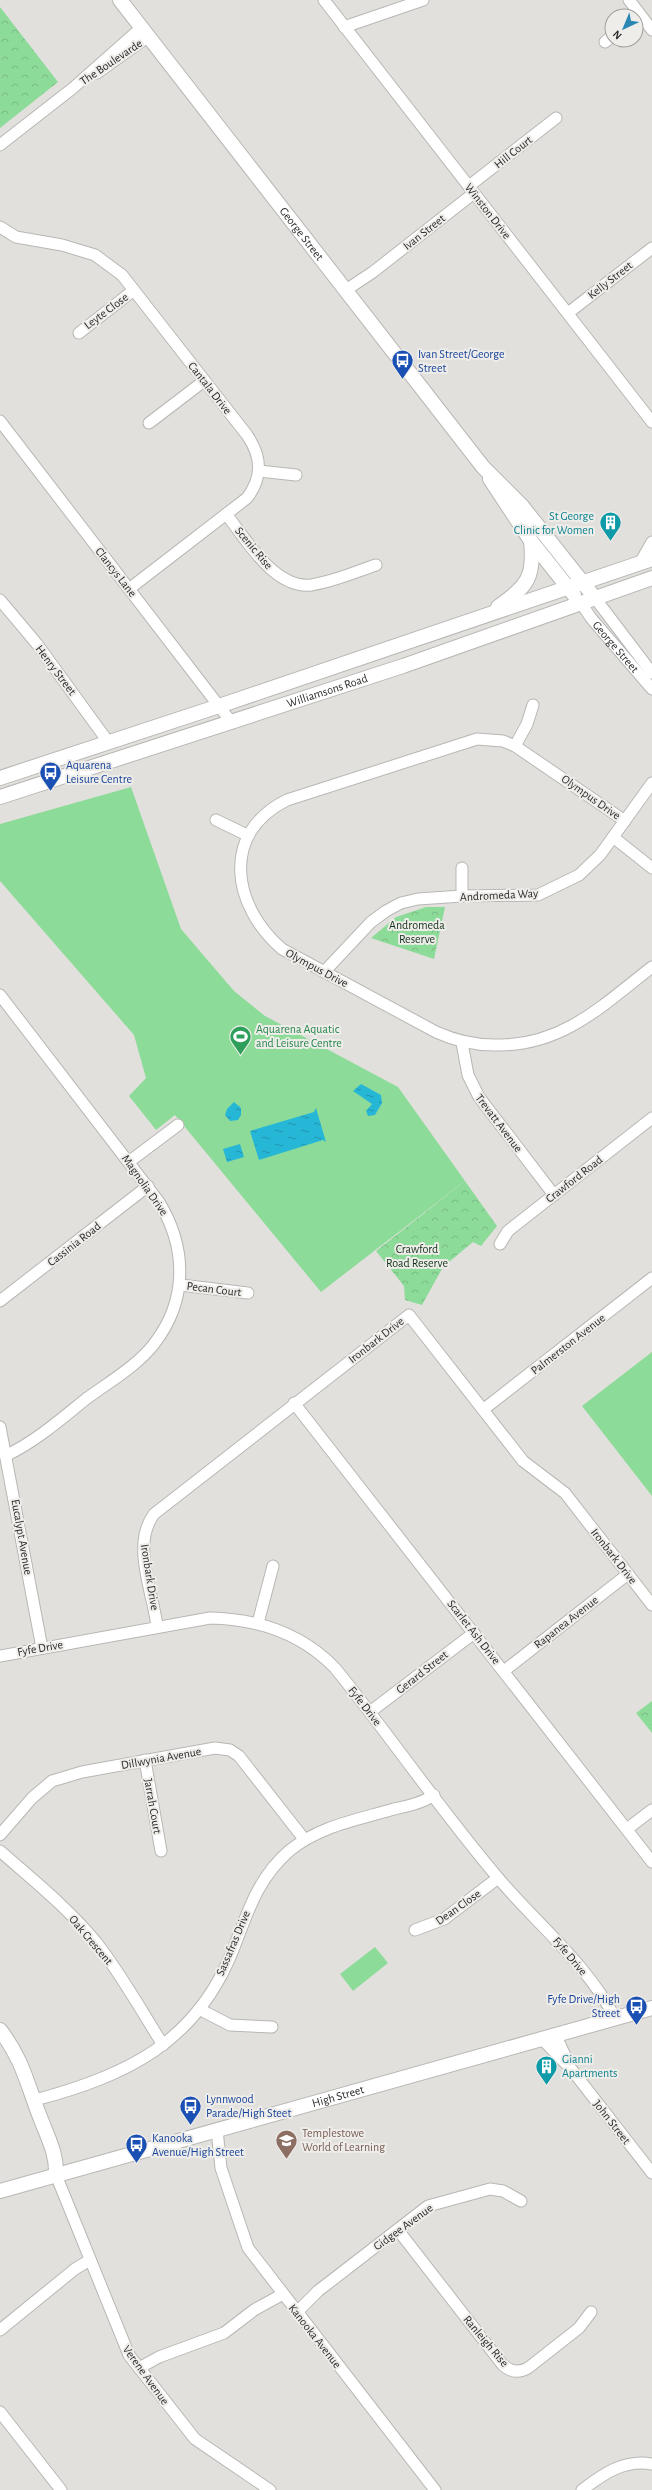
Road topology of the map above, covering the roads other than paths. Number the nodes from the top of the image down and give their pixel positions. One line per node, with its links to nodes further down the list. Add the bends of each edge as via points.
1 (120, 0): 7 (main road, George Street)
2 (324, 0): 5 (street, Winston Drive)
3 (423, 0): 5 (street)
4 (644, 21): 6 (street)
5 (344, 26): 10 (street, Winston Drive)
6 (652, 30)
7 (145, 32): 9 (street, The Boulevarde); 14 (main road, George Street)
8 (556, 118): 10 (street, Hill Court)
9 (0, 145)
10 (471, 190): 14 (street, Ivan Street); 15 (street, Winston Drive)
11 (0, 227): 13 (street, Cantala Drive, via 16,237 62,245 95,255 122,275)
12 (652, 248): 15 (street, Kelly Street)
13 (134, 290): 16 (street, Leyte Close); 17 (street, Cantala Drive)
14 (347, 292): 21 (main road, George Street)
15 (568, 313): 19 (street, Winston Drive)
16 (79, 332)
17 (204, 381): 20 (street); 22 (street, Cantala Drive, via 253,443 257,452)
18 (0, 421): 32 (street, Clancys Lane)
19 (652, 422)
20 (150, 423)
21 (483, 467): 25 (main road, George Street); 30 (main road, George Street, via 522,506)
22 (259, 471): 23 (street); 24 (street, Cantala Drive, via 253,489)
23 (296, 475)
24 (226, 514): 28 (street, Scenic Rise, via 269,567 280,578 295,584 310,585 324,582); 32 (street, Cantala Drive)
25 (531, 541): 31 (main road, George Street); 36 (main road, via 532,572 527,583)
26 (652, 542): 27 (street, Williamsons Road)
27 (646, 561): 30 (main road, Williamsons Road)
28 (376, 565)
29 (652, 578): 33 (main road, Williamsons Road)
30 (582, 583): 31 (main road, Williamsons Road); 33 (main road, George Street)
31 (569, 588): 35 (main road, George Street); 36 (main road, Williamsons Road)
32 (130, 589): 40 (street, Clancys Lane)
33 (595, 598): 35 (main road, Williamsons Road); 37 (street, George Street)
34 (0, 600): 42 (street, Henry Street, via 37,644)
35 (581, 603): 38 (street, George Street); 41 (main road, Williamsons Road)
36 (488, 615): 40 (main road, Williamsons Road)
37 (652, 674)
38 (652, 689)
39 (533, 704): 43 (street, via 527,724)
40 (219, 706): 41 (street, Clancys Lane); 42 (main road, Williamsons Road)
41 (232, 723): 46 (main road, Williamsons Road)
42 (109, 743): 44 (main road, Williamsons Road)
43 (515, 746): 48 (street, Olympus Drive); 49 (street, Olympus Drive, via 489,738 472,740 288,800 266,813)
44 (0, 778)
45 (652, 783): 48 (street, Andromeda Way)
46 (0, 797)
47 (216, 820): 49 (street)
48 (624, 821): 50 (street, Andromeda Way)
49 (247, 835): 55 (street, Olympus Drive, via 241,866 241,882 254,918 262,930 282,949)
50 (613, 837): 52 (street); 53 (street, Andromeda Way, via 590,867 550,891 527,896)
51 (462, 868): 53 (street)
52 (652, 868)
53 (462, 896): 55 (street, Andromeda Way, via 418,899 386,910 364,929)
54 (652, 966): 57 (street, Olympus Drive, via 578,1024 549,1038 516,1045)
55 (324, 972): 57 (street, Olympus Drive, via 436,1032)
56 (0, 995): 60 (street, Magnolia Drive)
57 (462, 1043): 62 (street, Trevatt Avenue, via 466,1070 479,1097)
58 (652, 1118): 62 (street, Crawford Road)
59 (178, 1125): 60 (street)
60 (130, 1161): 61 (street, Magnolia Drive)
61 (148, 1186): 65 (street, Magnolia Drive, via 166,1213 176,1239); 67 (street, Cassinia Road)
62 (554, 1195): 63 (street, Crawford Road, via 508,1231)
63 (500, 1244)
64 (652, 1278): 69 (street, Palmerston Avenue)
65 (180, 1285): 66 (street, Pecan Court); 71 (street, Magnolia Drive, via 167,1322 146,1352 30,1443)
66 (248, 1293)
67 (0, 1301)
68 (294, 1403): 69 (street, Ironbark Drive, via 409,1315); 76 (street, Ironbark Drive, via 159,1509 150,1519 144,1534 144,1554); 77 (street, Scarlet Ash Drive)
69 (484, 1409): 73 (street, Ironbark Drive, via 523,1461 565,1493)
70 (0, 1427): 71 (street, Eucalypt Avenue)
71 (7, 1455): 78 (street, Eucalypt Avenue)
72 (273, 1566): 75 (street)
73 (628, 1574): 74 (street, Ironbark Drive); 80 (street, Rapanea Avenue)
74 (652, 1605)
75 (258, 1623): 76 (street, Fyfe Drive, via 210,1618); 81 (street, Fyfe Drive, via 289,1634 319,1653 335,1668)
76 (157, 1626): 78 (street, Fyfe Drive)
77 (474, 1632): 80 (street, Scarlet Ash Drive); 81 (street, Gerard Street)
78 (42, 1648): 79 (street, Fyfe Drive)
79 (0, 1656)
80 (504, 1671): 85 (street, Scarlet Ash Drive)
81 (370, 1712): 83 (street, Fyfe Drive)
82 (145, 1760): 86 (street, Dillwynia Avenue, via 82,1772 52,1781 32,1798); 87 (street, Dillwynia Avenue, via 215,1748 230,1750 248,1766); 89 (street, Jarrah Court)
83 (434, 1795): 87 (street, Sassafras Drive, via 419,1802 331,1827); 91 (street, Fyfe Drive)
84 (652, 1810): 85 (street)
85 (627, 1830): 90 (street, Scarlet Ash Drive)
86 (0, 1835)
87 (304, 1839): 94 (street, Sassafras Drive, via 277,1862 260,1885 222,1973)
88 (0, 1851): 99 (street, Oak Crescent, via 64,1908 95,1941)
89 (161, 1851)
90 (652, 1862)
91 (498, 1878): 92 (street, Dean Close, via 444,1919); 95 (street, Fyfe Drive, via 565,1949 607,2002)
92 (414, 1930)
93 (652, 2008): 95 (main road, High Street)
94 (199, 2009): 96 (street, via 230,2025); 99 (street, Sassafras Drive)
95 (615, 2018): 98 (main road, High Street)
96 (272, 2027)
97 (0, 2030): 100 (main road, via 18,2057)
98 (549, 2037): 101 (main road, High Street); 102 (street, John Street)
99 (163, 2045): 100 (street, Sassafras Drive, via 127,2069 107,2078)
100 (35, 2100): 103 (main road, via 51,2140)
101 (211, 2131): 103 (main road, High Street); 108 (street, Kanooka Avenue, via 246,2244)
102 (652, 2173)
103 (56, 2175): 104 (main road, High Street); 107 (street, Verene Avenue)
104 (0, 2191)
105 (521, 2200): 106 (street, Gidgee Avenue, via 503,2191 484,2190 428,2206)
106 (398, 2230): 109 (street, Gidgee Avenue); 110 (street, Ranleigh Rise, via 499,2361 509,2369 520,2371 528,2368 579,2328)
107 (92, 2264): 111 (street, via 75,2270); 112 (street, Verene Avenue, via 121,2340)
108 (280, 2290): 109 (street, Kanooka Avenue); 112 (street, via 224,2333 159,2357)
109 (294, 2309): 117 (street, Kanooka Avenue)
110 (591, 2312)
111 (0, 2330)
112 (139, 2368): 116 (street, Verene Avenue, via 195,2439)
113 (0, 2412): 115 (street)
114 (652, 2464): 118 (street, via 636,2462 616,2468)
115 (61, 2490)
116 (270, 2490)
117 (435, 2490)
118 (582, 2490)

